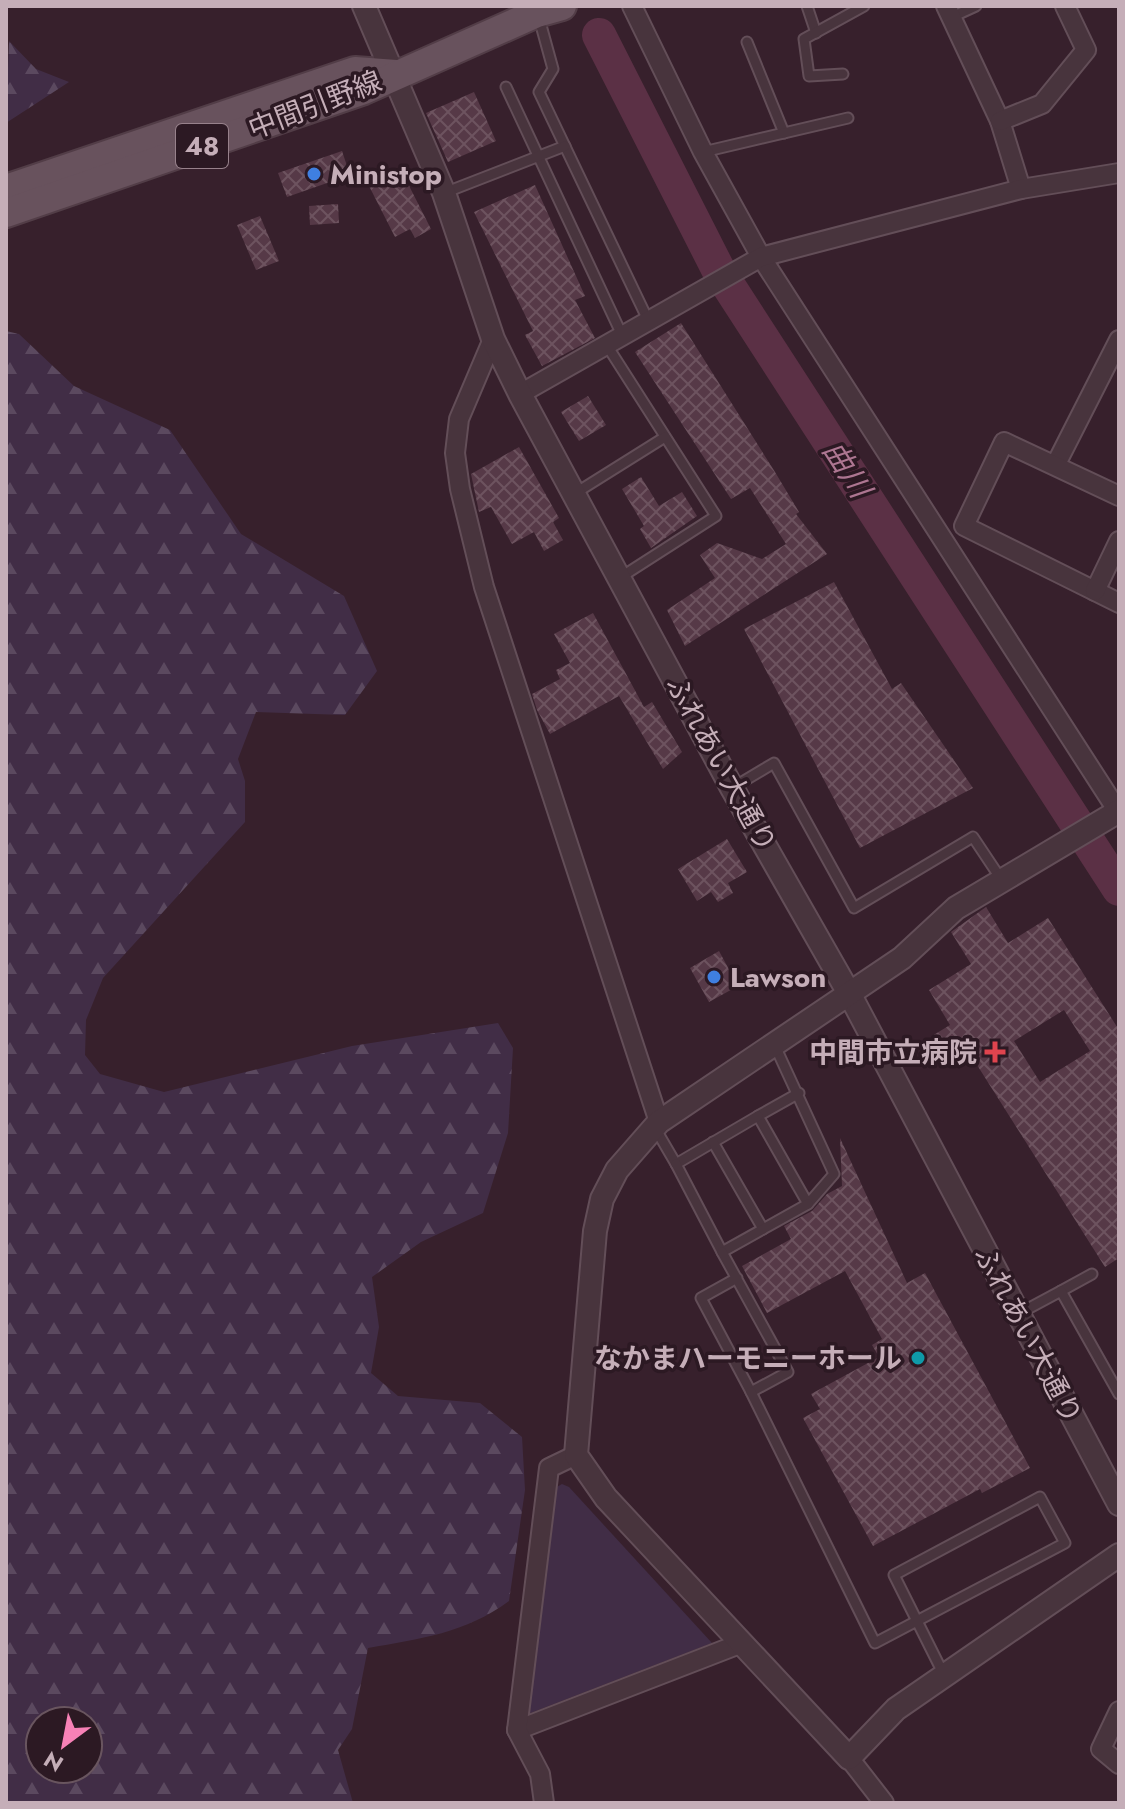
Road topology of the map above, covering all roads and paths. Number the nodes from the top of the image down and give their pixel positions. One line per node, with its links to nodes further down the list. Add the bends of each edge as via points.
1 (364, 6): 11 (street, ふれあい大通り)
2 (632, 6): 18 (street)
3 (807, 6): 9 (lane)
4 (864, 6): 9 (lane)
5 (976, 6): 8 (lane)
6 (1065, 6): 15 (street, via 1086,50 1042,104)
7 (548, 8): 11 (main road, 中間引野線 / 48); 17 (lane, via 553,69 539,92)
8 (949, 12): 15 (street)
9 (816, 33): 12 (lane, via 804,39 809,76)
10 (747, 42): 16 (lane)
11 (396, 74): 21 (main road, 中間引野線 / 48, via 355,71); 23 (street, ふれあい大通り); 24 (main road, 中間引野線 / 48, via 364,90)
12 (843, 74)
13 (506, 87): 19 (lane)
14 (848, 118): 16 (lane)
15 (1000, 121): 22 (street)
16 (784, 133): 18 (lane)
17 (565, 146): 19 (lane); 26 (lane)
18 (703, 152): 25 (street)
19 (537, 157): 23 (lane); 28 (lane)
20 (1119, 173): 22 (street)
21 (6, 189)
22 (1021, 189): 25 (street)
23 (444, 193): 27 (street, ふれあい大通り)
24 (6, 213)
25 (753, 261): 26 (street); 40 (street)
26 (648, 320): 28 (street)
27 (493, 339): 30 (street, ふれあい大通り); 46 (street, via 459,419 455,453 460,489 484,587)
28 (614, 340): 30 (street); 31 (lane)
29 (1119, 340): 32 (street)
30 (520, 394): 33 (street, ふれあい大通り)
31 (665, 437): 33 (lane); 36 (lane, via 716,516)
32 (1056, 464): 34 (street); 37 (street, via 1004,442 964,526)
33 (574, 494): 36 (street, ふれあい大通り)
34 (1119, 496)
35 (1119, 541): 37 (street)
36 (620, 578): 39 (street, ふれあい大通り)
37 (1095, 591): 38 (street)
38 (1119, 603)
39 (732, 788): 41 (lane, via 774,763 854,908 973,837); 42 (street, ふれあい大通り)
40 (1115, 814): 41 (street)
41 (1001, 879): 42 (street, via 956,908 902,958)
42 (850, 995): 43 (street); 55 (street, ふれあい大通り)
43 (775, 1046): 44 (lane); 46 (street)
44 (799, 1093): 45 (lane); 49 (lane, via 834,1174)
45 (758, 1116): 47 (lane); 49 (lane)
46 (657, 1125): 48 (lane); 58 (street, via 617,1170 602,1199)
47 (713, 1142): 48 (lane); 50 (lane)
48 (676, 1164): 51 (lane)
49 (808, 1204): 50 (lane)
50 (763, 1229): 51 (lane)
51 (722, 1252): 53 (lane)
52 (1092, 1274): 54 (lane)
53 (737, 1278): 56 (lane, via 701,1298); 56 (lane, via 788,1372)
54 (1061, 1291): 55 (lane); 57 (lane)
55 (1017, 1315): 59 (street, ふれあい大通り)
56 (751, 1392): 61 (lane, via 875,1643)
57 (1119, 1394)
58 (576, 1455): 62 (street, via 606,1498); 65 (street, via 549,1468)
59 (1119, 1504)
60 (1119, 1555): 63 (street)
61 (917, 1621): 61 (lane, via 894,1575 1040,1497 1065,1543); 63 (lane)
62 (742, 1643): 65 (street); 66 (street)
63 (945, 1676): 66 (street, via 896,1709)
64 (1119, 1711): 67 (street, via 1101,1749)
65 (517, 1730): 68 (street, via 540,1774)
66 (849, 1758): 69 (street)
67 (1119, 1764)
68 (544, 1803)
69 (884, 1803)

